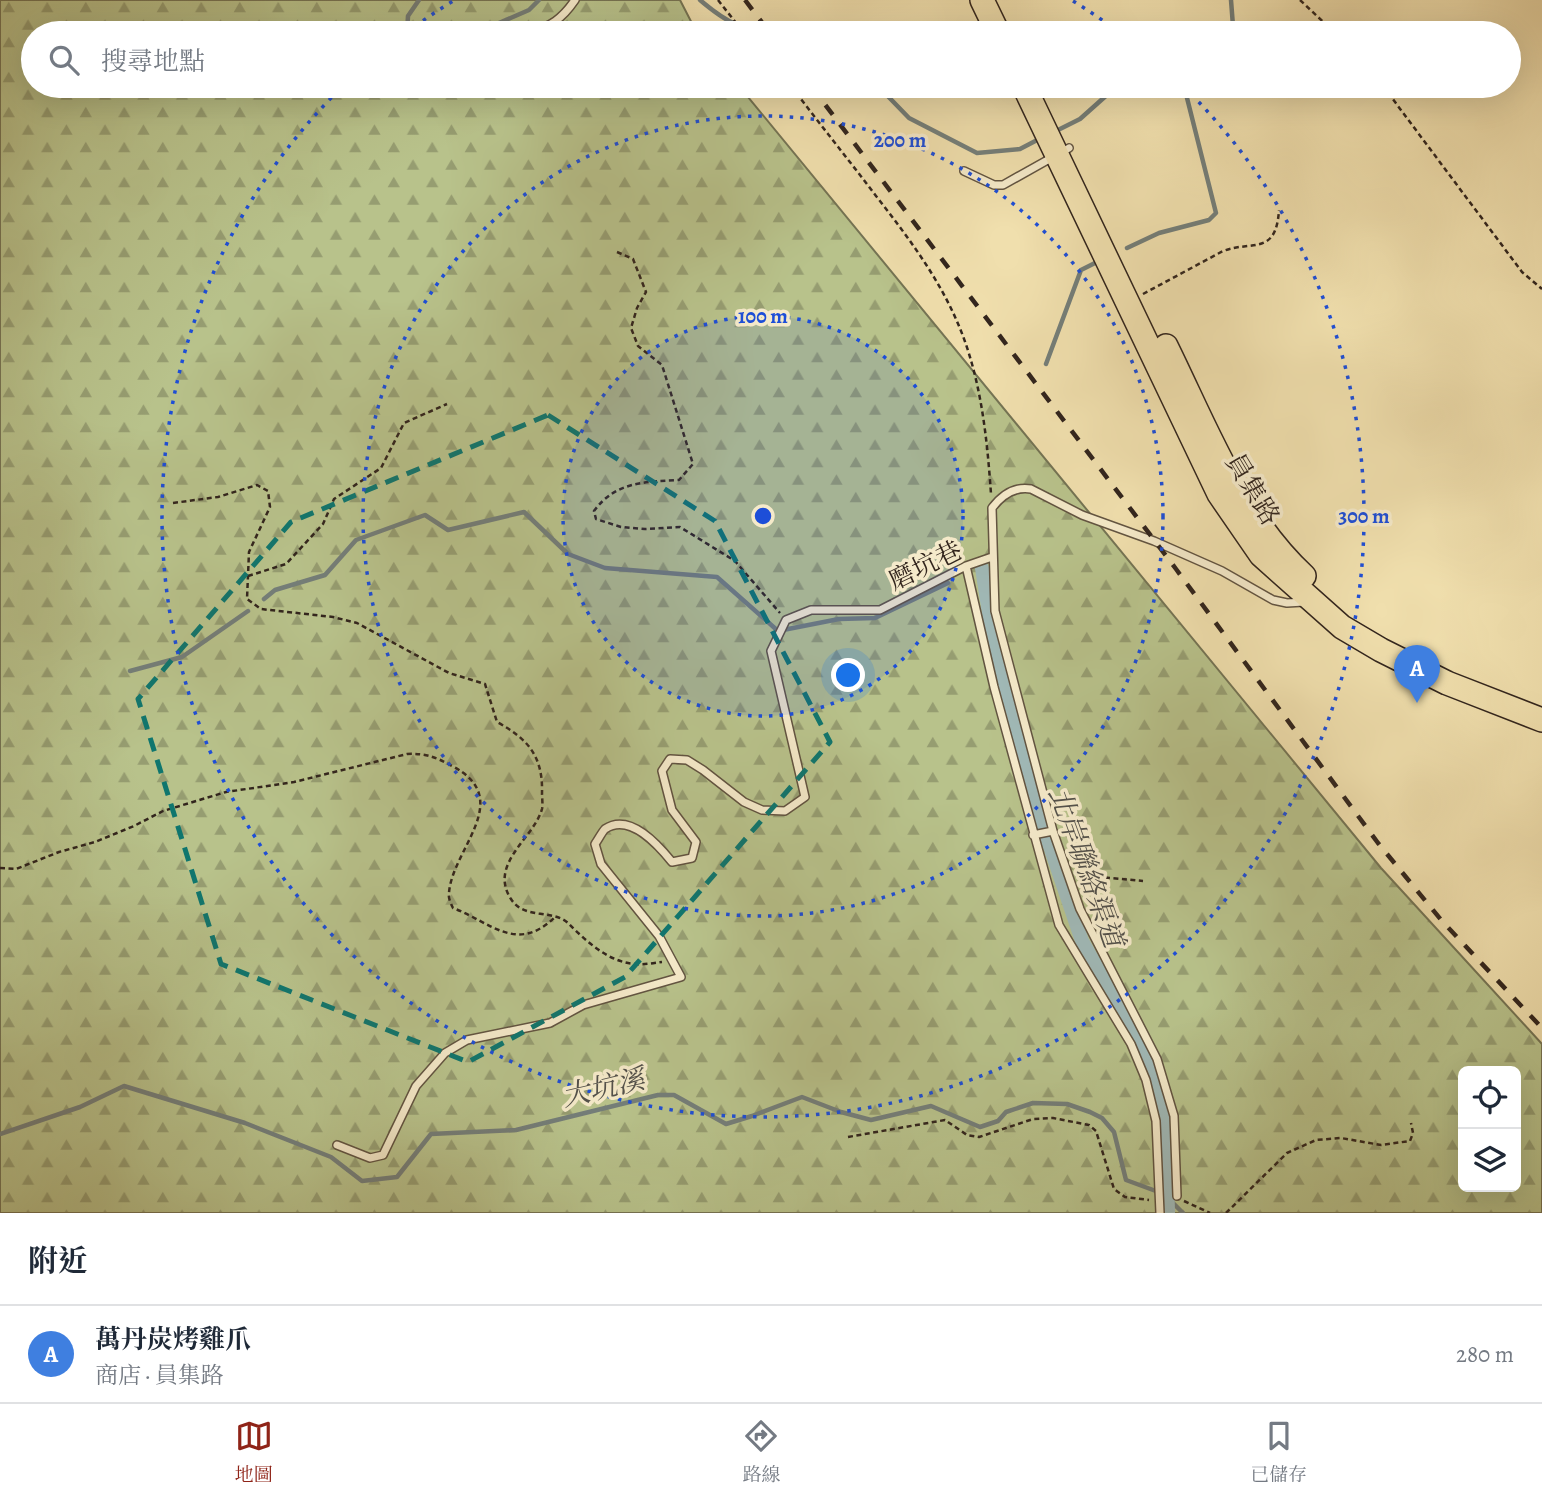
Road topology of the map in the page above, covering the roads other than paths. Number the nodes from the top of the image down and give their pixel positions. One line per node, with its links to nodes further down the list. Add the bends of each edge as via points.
1 (575, 0): 4 (lane)
2 (982, 0): 5 (main road)
3 (998, 0): 6 (main road)
4 (557, 21)
5 (992, 21)
6 (1008, 21)
7 (1033, 98): 9 (main road)
8 (1042, 98): 9 (main road)
9 (1045, 114): 10 (main road)
10 (1063, 151): 11 (lane, via 1003,185); 14 (main road, 員集路, via 1219,494 1261,555); 15 (main road, 員集路, via 1141,295 1234,486 1273,542 1350,616 1457,672)
11 (964, 171)
12 (992, 558): 13 (lane, 磨坑巷); 14 (lane, 磨坑巷, via 992,508 1007,493 1024,487 1082,515 1223,570 1273,600 1287,604); 17 (lane, via 995,611)
13 (967, 566): 18 (lane); 19 (lane, 磨坑巷, via 880,611 811,610 786,621 771,651 805,797 785,811 762,810 687,760 670,759 662,771 666,791 672,810 696,842 692,858 672,862 641,831 621,825 605,829 595,844 601,864 659,936 681,977 583,1005 550,1023 467,1040 445,1053 416,1086 383,1155 370,1157)
14 (1311, 601): 16 (main road, 員集路, via 1342,627 1381,650 1447,683)
15 (1542, 705)
16 (1542, 720)
17 (1054, 831): 18 (lane); 20 (lane, via 1080,909 1157,1059 1174,1116)
18 (1033, 835): 21 (lane, via 1059,925 1131,1044 1146,1080 1156,1121)
19 (337, 1145)
20 (1177, 1196)
21 (1160, 1213)

